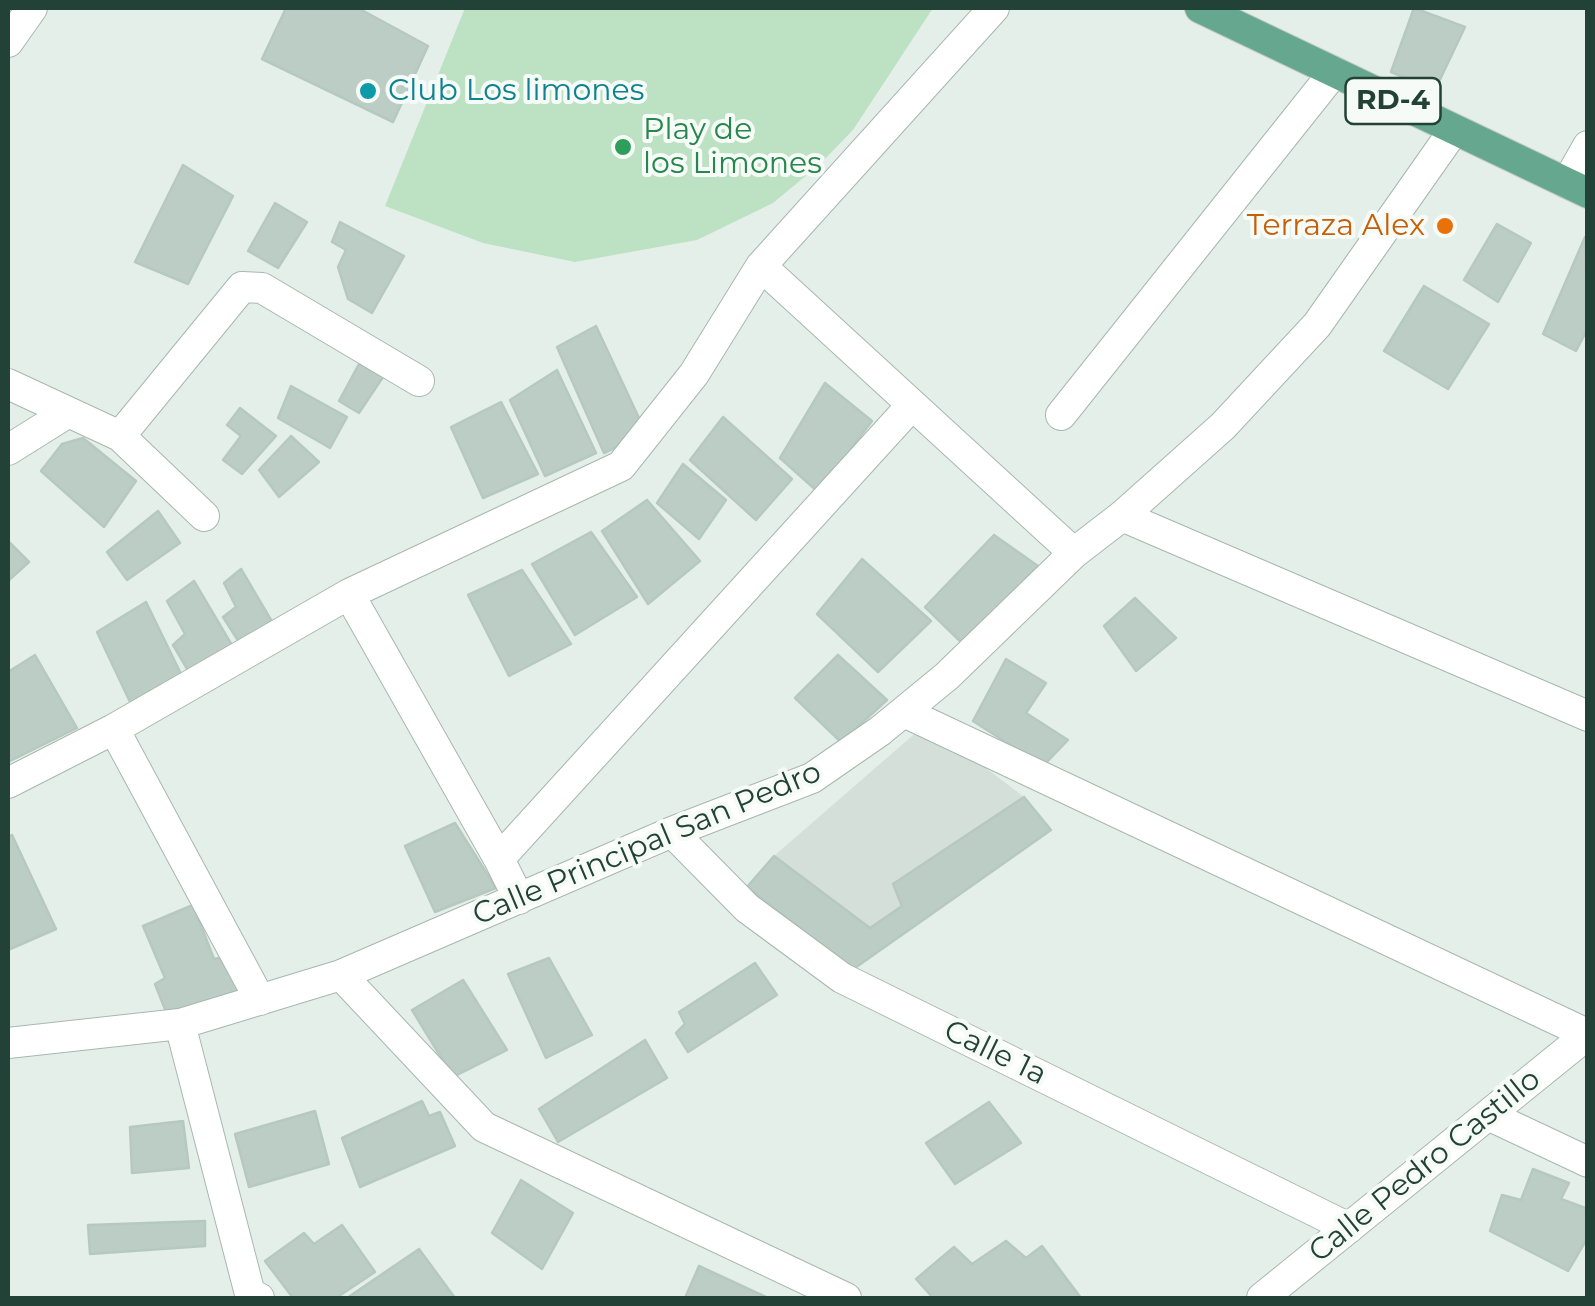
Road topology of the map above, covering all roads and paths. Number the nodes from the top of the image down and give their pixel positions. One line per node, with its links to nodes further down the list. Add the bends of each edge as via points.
1 (32, 8): 4 (street)
2 (994, 8): 9 (street)
3 (1200, 8): 5 (main road, RD-4)
4 (8, 40)
5 (1334, 72): 6 (main road, RD-4); 14 (street)
6 (1454, 130): 8 (main road, RD-4); 18 (street, Calle Principal San Pedro, via 1317,325 1223,426)
7 (1588, 146): 8 (street)
8 (1577, 188)
9 (762, 266): 12 (street); 20 (street, via 694,374 622,466)
10 (419, 381): 15 (street, via 262,288 242,287)
11 (8, 384): 13 (street)
12 (912, 405): 19 (street); 26 (street)
13 (67, 413): 15 (street); 16 (street)
14 (1060, 415)
15 (120, 436): 17 (street)
16 (8, 450)
17 (204, 516)
18 (1122, 516): 19 (street, Calle Principal San Pedro); 22 (street)
19 (1074, 553): 21 (street, Calle Principal San Pedro)
20 (349, 594): 23 (street); 26 (street)
21 (904, 712): 25 (street, Calle Principal San Pedro, via 812,778); 31 (street)
22 (1588, 716)
23 (114, 729): 24 (street); 29 (street)
24 (8, 783)
25 (672, 832): 27 (street, Calle Principal San Pedro); 35 (street, Calle 1a, via 748,908 842,978)
26 (499, 858): 27 (street)
27 (519, 899): 28 (street, Calle Principal San Pedro)
28 (340, 975): 29 (street, Calle Principal San Pedro); 37 (street, via 484,1127)
29 (260, 1000): 30 (street, Calle Principal San Pedro)
30 (180, 1024): 32 (street, Calle Principal San Pedro); 36 (street)
31 (1587, 1034): 33 (street, Calle Pedro Castillo)
32 (8, 1043)
33 (1488, 1115): 34 (street); 35 (street, Calle Pedro Castillo)
34 (1588, 1162)
35 (1349, 1228): 38 (street, Calle Pedro Castillo)
36 (251, 1297)
37 (846, 1298)
38 (1262, 1298)

